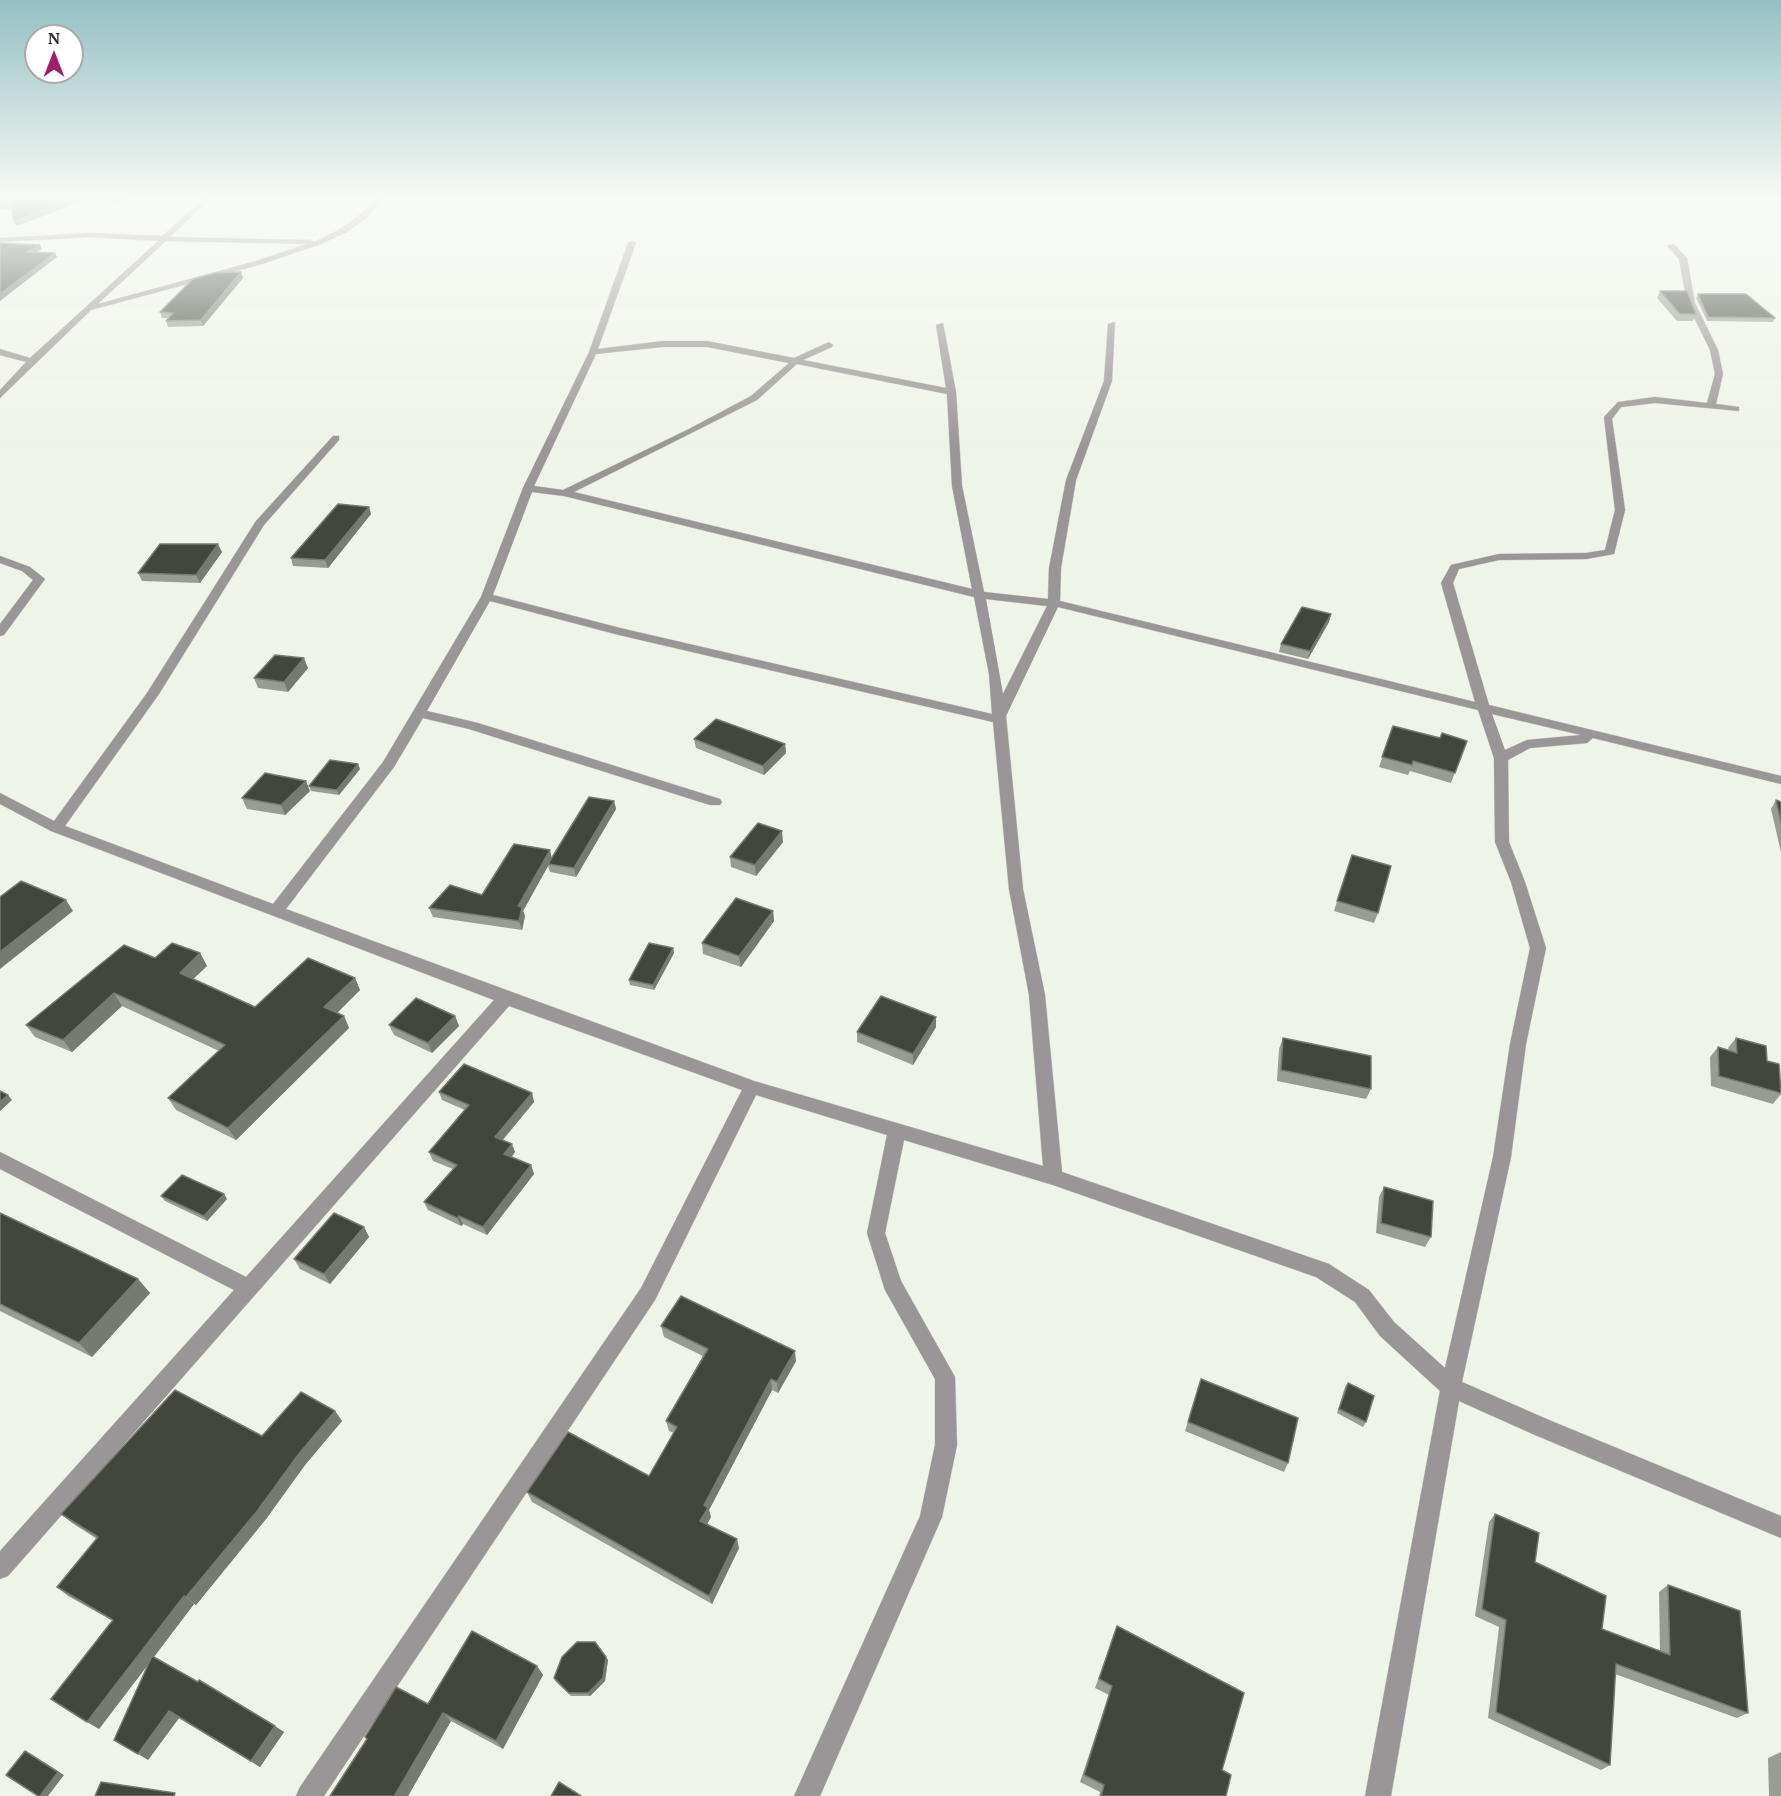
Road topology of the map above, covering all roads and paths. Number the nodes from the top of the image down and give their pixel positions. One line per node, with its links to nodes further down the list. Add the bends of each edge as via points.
1 (116, 282): 5 (street)
2 (192, 282): 5 (street)
3 (618, 282): 10 (street)
4 (1687, 282): 15 (street, via 1691,303 1714,350 1719,374)
5 (87, 309): 12 (street)
6 (1112, 324): 23 (street, via 1108,381 1071,480 1055,567)
7 (940, 325): 13 (street)
8 (829, 345): 11 (street)
9 (0, 352): 12 (street)
10 (593, 352): 11 (street, via 687,342); 18 (street)
11 (797, 360): 13 (street); 19 (street, via 754,398)
12 (32, 361): 14 (street)
13 (951, 392): 21 (street, via 957,486)
14 (0, 395)
15 (1711, 405): 16 (street); 25 (street, via 1655,400 1630,402 1611,410 1607,419 1620,510 1610,552 1499,557 1455,567 1447,583)
16 (1736, 409)
17 (336, 438): 33 (street, via 260,523 153,694)
18 (528, 488): 19 (street); 22 (street)
19 (564, 493): 21 (street)
20 (0, 559): 24 (street, via 39,579)
21 (981, 595): 23 (street); 27 (street, via 995,674)
22 (487, 597): 26 (street); 27 (street)
23 (1054, 603): 25 (street); 27 (street)
24 (0, 632)
25 (1485, 709): 28 (street); 29 (street)
26 (419, 713): 32 (street, via 473,726); 34 (street, via 389,764)
27 (998, 719): 39 (street, via 1016,889 1037,995)
28 (1609, 738): 29 (street, via 1527,744); 30 (street)
29 (1501, 758): 41 (street, via 1502,842 1538,948 1518,1044 1502,1158)
30 (1781, 780)
31 (0, 798): 33 (street)
32 (715, 802)
33 (56, 828): 34 (street)
34 (276, 911): 35 (street)
35 (506, 998): 36 (street); 40 (street)
36 (752, 1087): 37 (street); 44 (street, via 648,1294)
37 (897, 1130): 39 (street); 45 (street, via 876,1233 892,1284 945,1377 946,1445 931,1517)
38 (0, 1160): 40 (street)
39 (1053, 1177): 41 (street, via 1322,1270 1362,1296 1387,1329)
40 (249, 1288): 43 (street)
41 (1451, 1387): 42 (street); 46 (street)
42 (1781, 1527)
43 (0, 1568)
44 (309, 1796)
45 (807, 1796)
46 (1378, 1796)

